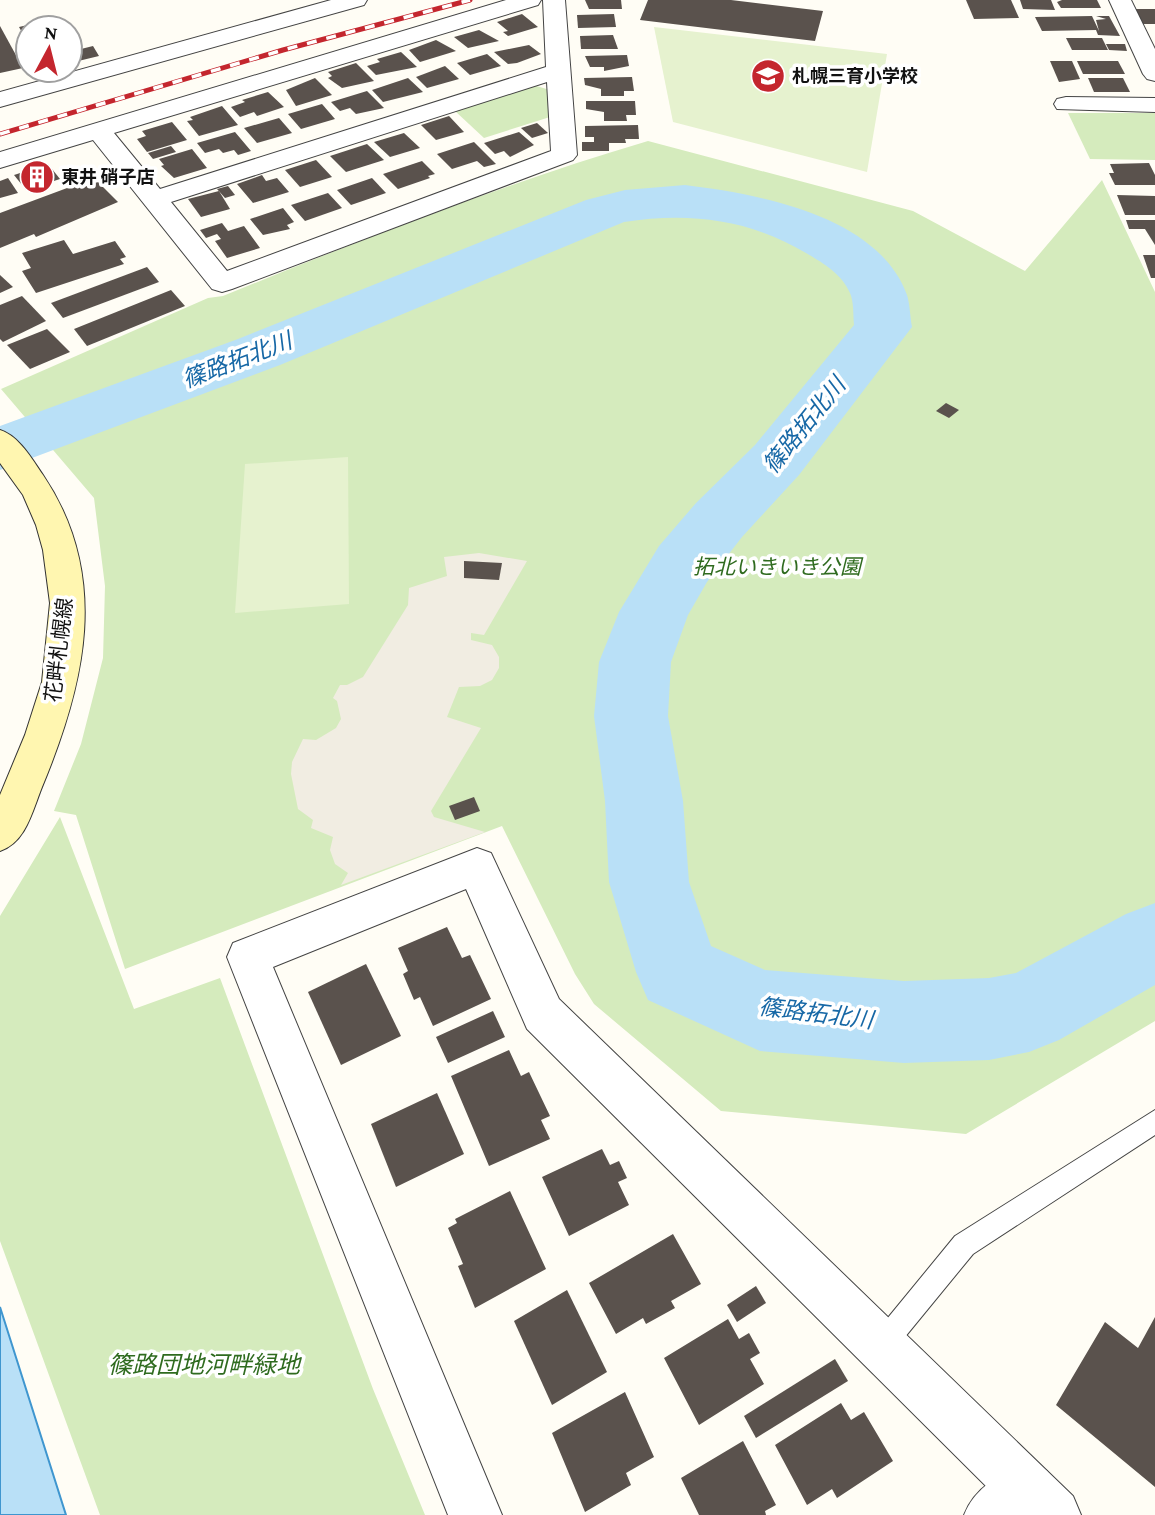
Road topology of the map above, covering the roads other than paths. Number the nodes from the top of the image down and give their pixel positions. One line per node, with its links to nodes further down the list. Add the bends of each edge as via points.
1 (356, 0): 7 (street)
2 (530, 0): 10 (street)
3 (554, 0): 5 (street)
4 (1120, 0): 6 (street)
5 (560, 70): 12 (street); 12 (street, via 564,155 222,283)
6 (1155, 74)
7 (0, 100)
8 (1066, 104): 9 (street)
9 (1155, 105)
10 (99, 131): 11 (street); 12 (street)
11 (0, 160)
12 (154, 199)
13 (0, 441): 14 (main road, 花畔札幌線, via 43,502 57,538 68,589 55,705)
14 (4, 827)
15 (1155, 1122): 16 (lane, via 964,1245)
16 (881, 1346): 17 (street); 18 (street, via 542,1014 477,866 247,957)
17 (1024, 1507)
18 (475, 1515)

